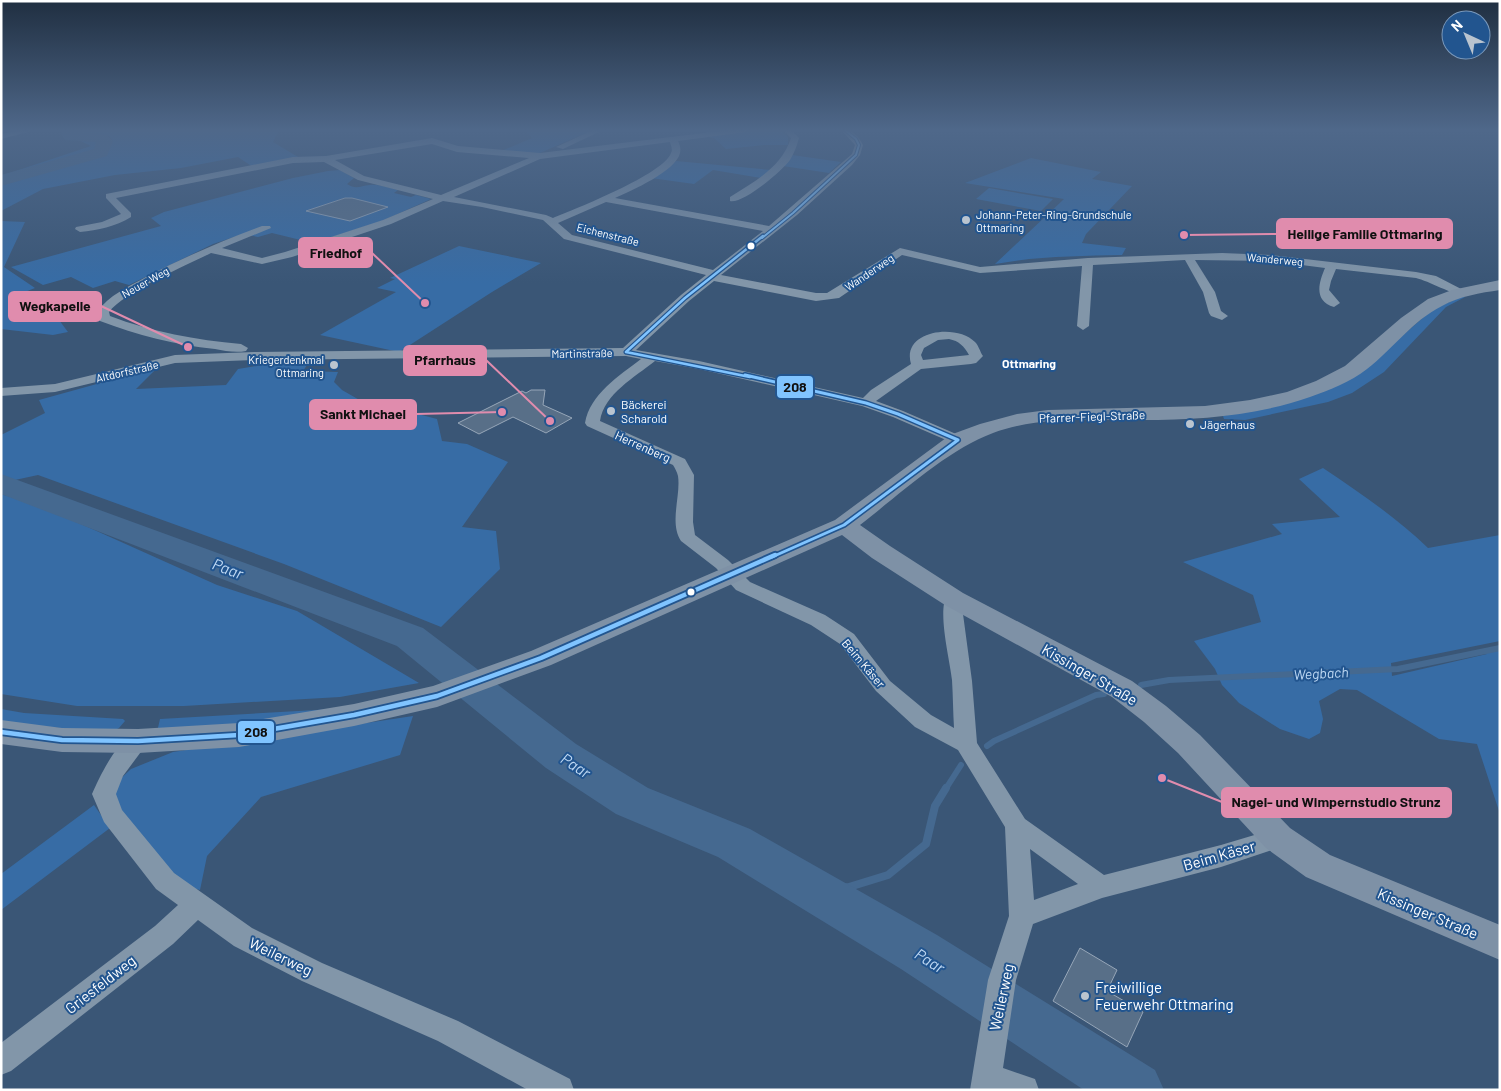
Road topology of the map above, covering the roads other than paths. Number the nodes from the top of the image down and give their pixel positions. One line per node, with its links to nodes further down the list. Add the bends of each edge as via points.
1 (186, 181): 12 (street, via 108,196 127,215 96,227)
2 (373, 181): 7 (street, Eichenstraße)
3 (481, 181): 7 (street)
4 (638, 181): 8 (street)
5 (760, 181): 9 (street)
6 (829, 181): 13 (street)
7 (441, 198): 10 (street, Eichenstraße, via 531,214); 14 (street, via 363,231 262,261)
8 (604, 199): 10 (street); 13 (street)
9 (733, 199)
10 (553, 222): 18 (street, Eichenstraße, via 568,237)
11 (266, 228): 14 (street, Neuer Weg)
12 (80, 229)
13 (772, 230): 18 (street)
14 (210, 249): 26 (street, Neuer Weg, via 123,294 106,308 104,318 126,327 233,348)
15 (1188, 257): 16 (street, Wanderweg); 17 (street, Wanderweg, via 1246,257); 22 (street, via 1209,292 1215,312)
16 (1088, 261): 18 (street, Wanderweg, via 980,270 900,251 827,298); 23 (street)
17 (1332, 264): 20 (street, Wanderweg, via 1432,278); 21 (street, via 1322,288 1325,297)
18 (713, 276): 24 (street)
19 (1500, 285): 20 (main road, Pfarrer-Fiegl-Straße)
20 (1461, 292): 31 (main road, Pfarrer-Fiegl-Straße, via 1417,314 1366,360 1340,377 1294,396 1204,412 1085,414 1032,419 996,425)
21 (1334, 303)
22 (1222, 316)
23 (1083, 326)
24 (626, 352): 26 (street, Martinstraße); 27 (street, Martinstraße)
25 (254, 356): 26 (street, Martinstraße); 29 (street, Altdorfstraße, via 175,359 54,388)
26 (354, 356)
27 (652, 357): 30 (street, Martinstraße); 33 (street, Herrenberg, via 602,398 592,416 592,423 680,462 686,475 687,537)
28 (918, 365): 30 (street, via 876,393)
29 (1, 392)
30 (866, 404): 31 (street, Martinstraße)
31 (958, 440): 32 (main road, Pfarrer-Fiegl-Straße)
32 (844, 524): 33 (main road, Pfarrer-Fiegl-Straße); 34 (main road, Kissinger Straße, via 880,552)
33 (732, 575): 36 (main road, Pfarrer-Fiegl-Straße, via 541,658 438,696 239,735); 37 (street, Beim Käser, via 743,586 818,620 847,639 883,686 923,721)
34 (954, 600): 37 (street, Beim Käser); 39 (main road, Kissinger Straße, via 1138,700 1189,744)
35 (1, 732): 36 (main road, Pfarrer-Fiegl-Straße, via 62,740)
36 (138, 741): 41 (street, Weilerweg, via 113,772 104,794 112,815 165,881)
37 (966, 744): 38 (street, Beim Käser)
38 (1017, 826): 40 (street, Beim Käser); 42 (street, Beim Käser)
39 (1278, 838): 40 (street, Beim Käser); 43 (main road, Kissinger Straße, via 1318,866)
40 (1101, 887): 42 (street, Beim Käser)
41 (197, 904): 44 (street, Griesfeldweg, via 164,935); 46 (street, Weilerweg, via 243,937 312,972 448,1031)
42 (1022, 916): 45 (street, Weilerweg, via 1002,980)
43 (1500, 943)
44 (1, 1061)
45 (986, 1084): 47 (street, Weilerweg)
46 (559, 1090)
47 (1024, 1090)

